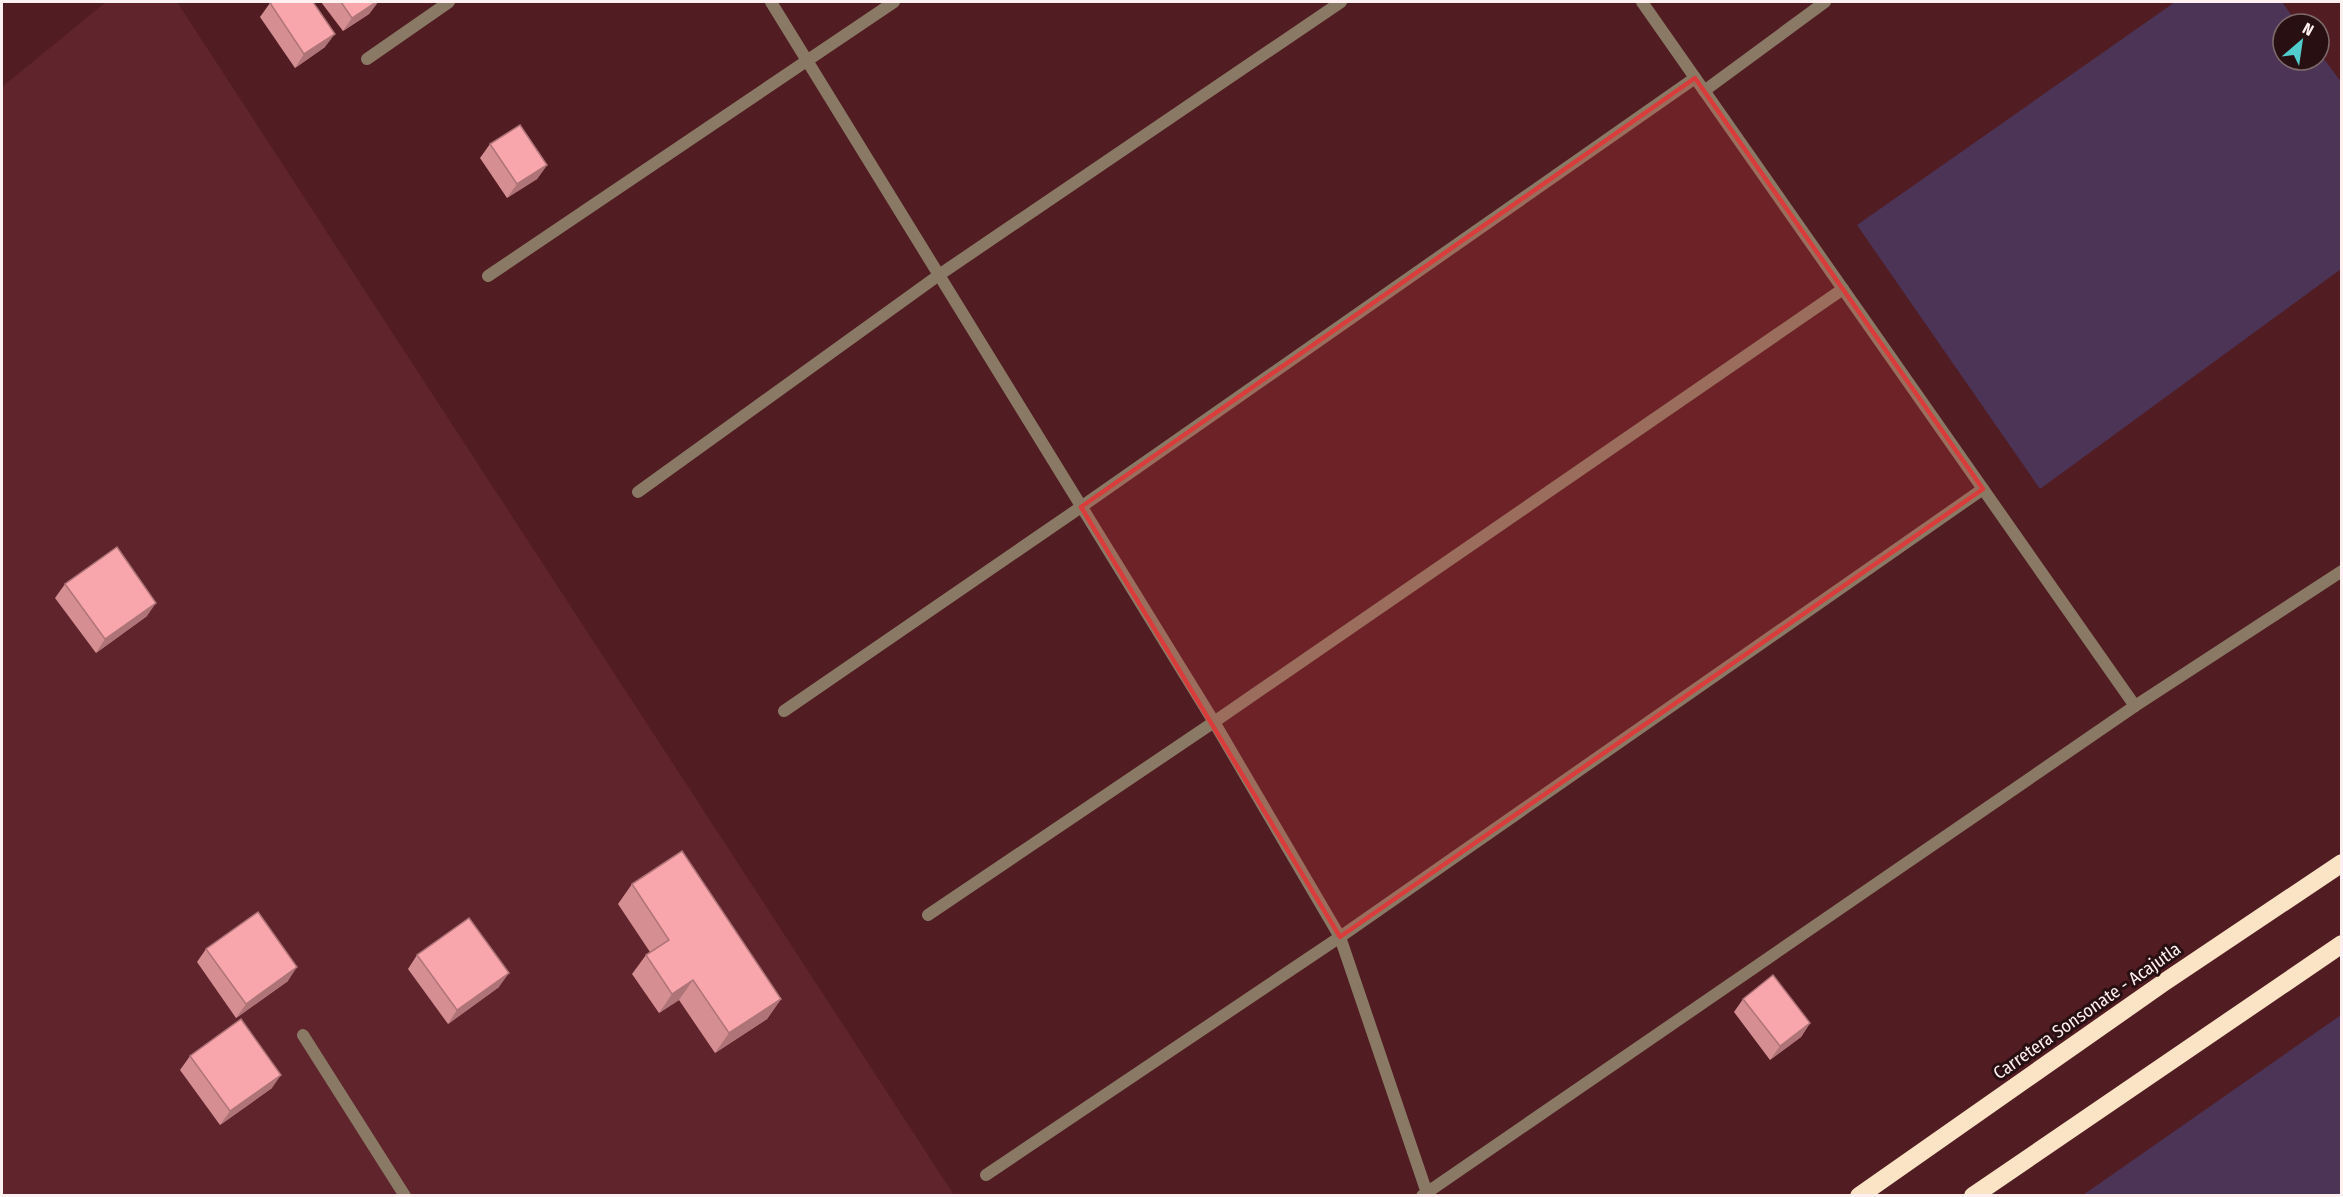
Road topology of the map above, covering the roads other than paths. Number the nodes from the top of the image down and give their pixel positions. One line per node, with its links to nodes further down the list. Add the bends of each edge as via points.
1 (449, 2): 7 (street)
2 (771, 2): 8 (street)
3 (894, 2): 8 (street)
4 (1341, 2): 11 (street)
5 (1642, 2): 9 (street)
6 (1825, 2): 10 (street)
7 (368, 59)
8 (808, 62): 11 (street); 12 (street)
9 (1695, 78): 10 (street); 16 (street)
10 (1704, 91): 13 (street)
11 (939, 275): 15 (street); 16 (street)
12 (488, 276)
13 (1843, 289): 14 (street); 20 (street)
14 (1983, 489): 18 (street); 23 (street)
15 (638, 492)
16 (1082, 507): 19 (street); 20 (street)
17 (2342, 571): 18 (street)
18 (2135, 706): 27 (street)
19 (784, 711)
20 (1214, 722): 22 (street); 23 (street)
21 (2342, 863): 29 (highway, Carretera Sonsonate - Acajutla)
22 (928, 915)
23 (1340, 937): 26 (street); 27 (street)
24 (2342, 944): 30 (highway)
25 (303, 1035): 28 (street)
26 (986, 1175)
27 (1426, 1194)
28 (405, 1196)
29 (1859, 1196)
30 (1973, 1196)

